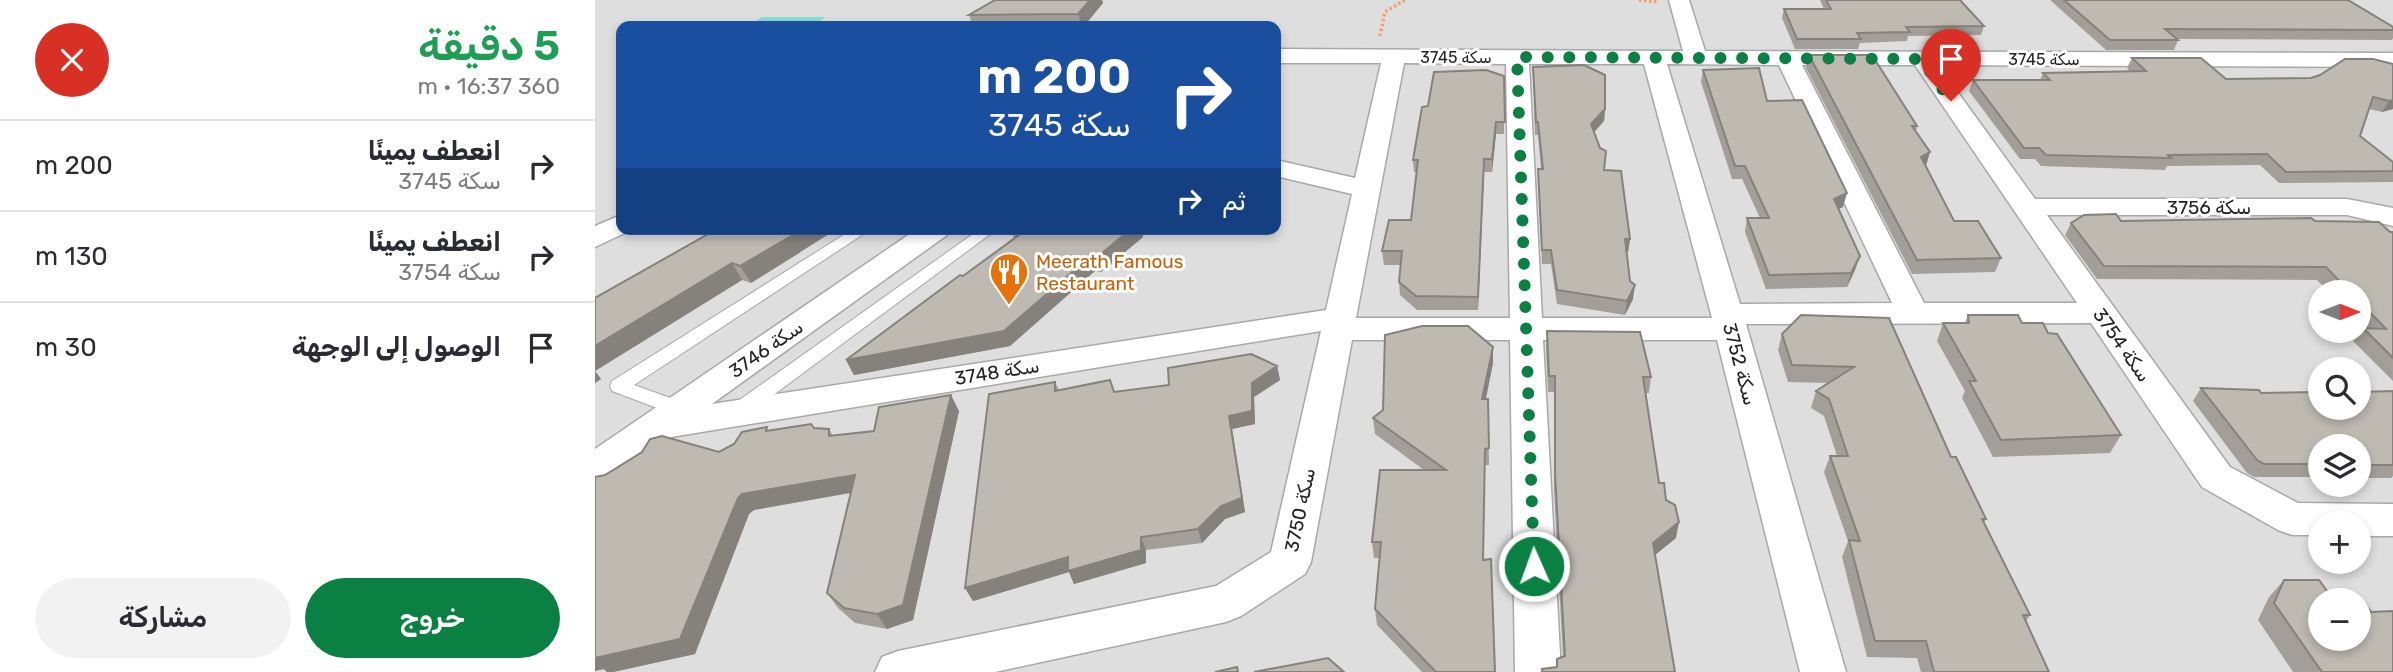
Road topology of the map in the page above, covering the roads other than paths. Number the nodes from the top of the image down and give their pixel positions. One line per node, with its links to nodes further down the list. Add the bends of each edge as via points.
1 (1679, 0): 6 (street)
2 (1281, 56): 3 (street, سكة 3745)
3 (1385, 57): 4 (street, سكة 3745); 11 (street, سكة 3750)
4 (1517, 57): 5 (street, سكة 3745); 23 (street)
5 (1654, 58): 6 (street, سكة 3745); 21 (street, سكة 3752)
6 (1696, 58): 7 (street, سكة 3745)
7 (1787, 58): 8 (street, سكة 3745); 19 (street)
8 (1921, 59): 9 (street, سكة 3745); 12 (street, سكة 3754)
9 (2393, 60)
10 (1281, 169): 11 (street)
11 (1366, 189): 22 (street, سكة 3750)
12 (2025, 207): 13 (street, سكة 3756, via 2347,207); 20 (street, سكة 3754)
13 (2393, 217)
14 (616, 227): 18 (street)
15 (855, 235): 25 (lane, via 619,386)
16 (928, 235): 25 (street, سكة 3746)
17 (982, 235): 24 (lane)
18 (595, 238)
19 (1913, 313): 20 (street, سكة 3748); 21 (street, سكة 3748)
20 (2100, 313): 27 (street, سكة 3754, via 2216,477 2292,519)
21 (1729, 321): 23 (street, سكة 3748); 30 (street, سكة 3752)
22 (1338, 324): 23 (street, سكة 3748); 24 (street, سكة 3748); 28 (street, سكة 3750, via 1290,562 1226,603)
23 (1527, 329): 29 (street)
24 (733, 414): 25 (street, سكة 3748)
25 (668, 418): 26 (street, سكة 3746)
26 (595, 468)
27 (2393, 520)
28 (898, 672)
29 (1538, 672)
30 (1823, 672)

